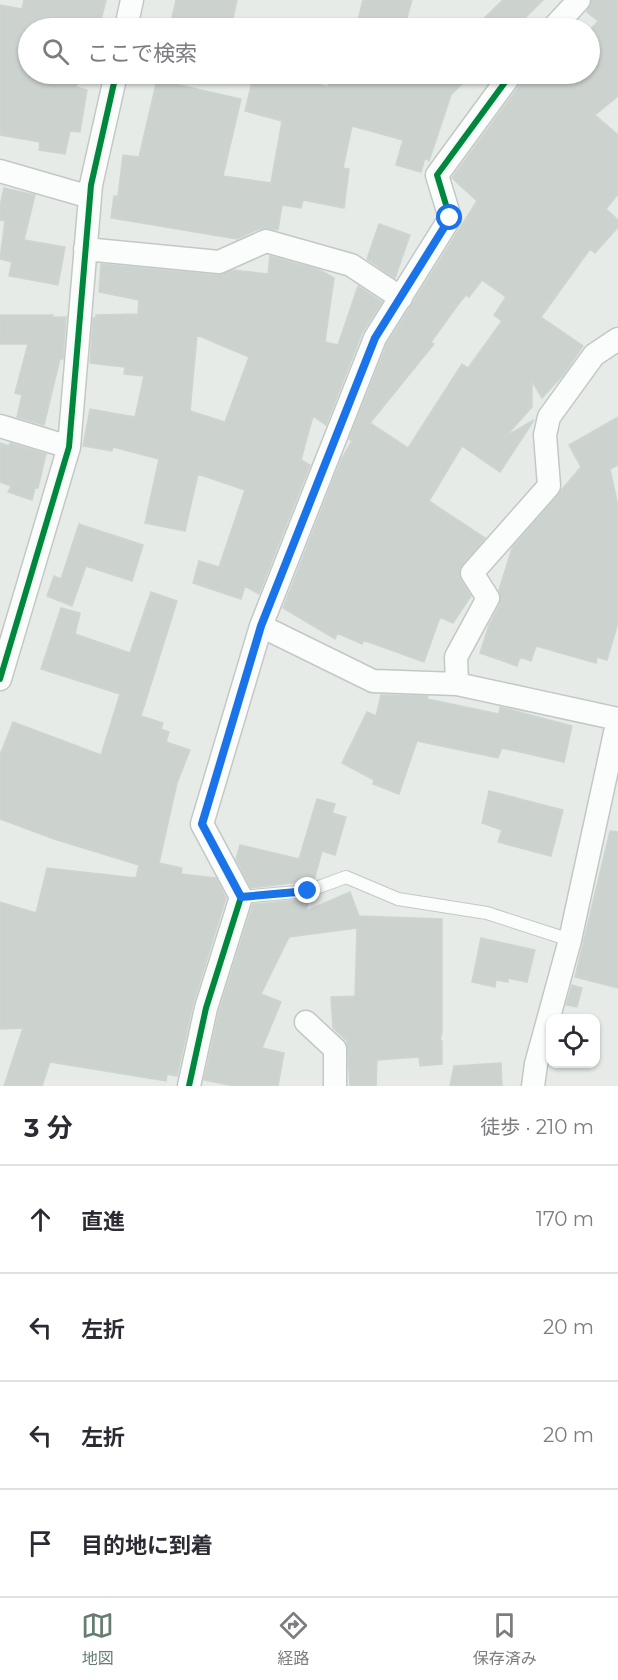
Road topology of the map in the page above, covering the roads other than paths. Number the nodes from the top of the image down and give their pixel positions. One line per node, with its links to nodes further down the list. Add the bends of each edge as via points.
1 (132, 0): 3 (street)
2 (579, 0): 4 (street)
3 (128, 18)
4 (562, 18)
5 (114, 84): 8 (street)
6 (505, 84): 10 (street, via 437,175 450,218)
7 (0, 171): 8 (street)
8 (90, 196): 9 (street)
9 (85, 249): 10 (street, via 219,262 266,241 351,265); 13 (street)
10 (401, 298): 14 (street, via 375,338)
11 (618, 339): 16 (street, via 594,355 549,417 545,435 549,486 472,573 488,598 456,657)
12 (0, 426): 13 (street)
13 (69, 447): 15 (street)
14 (261, 626): 16 (street, via 372,681); 18 (street, via 202,824)
15 (0, 680)
16 (457, 684): 17 (street)
17 (618, 719): 19 (street)
18 (241, 897): 19 (lane, via 308,891 346,877 398,899 487,913); 21 (street, via 206,1008)
19 (570, 940): 23 (street)
20 (306, 1022): 22 (street, via 335,1050)
21 (189, 1086)
22 (335, 1086)
23 (533, 1086)

